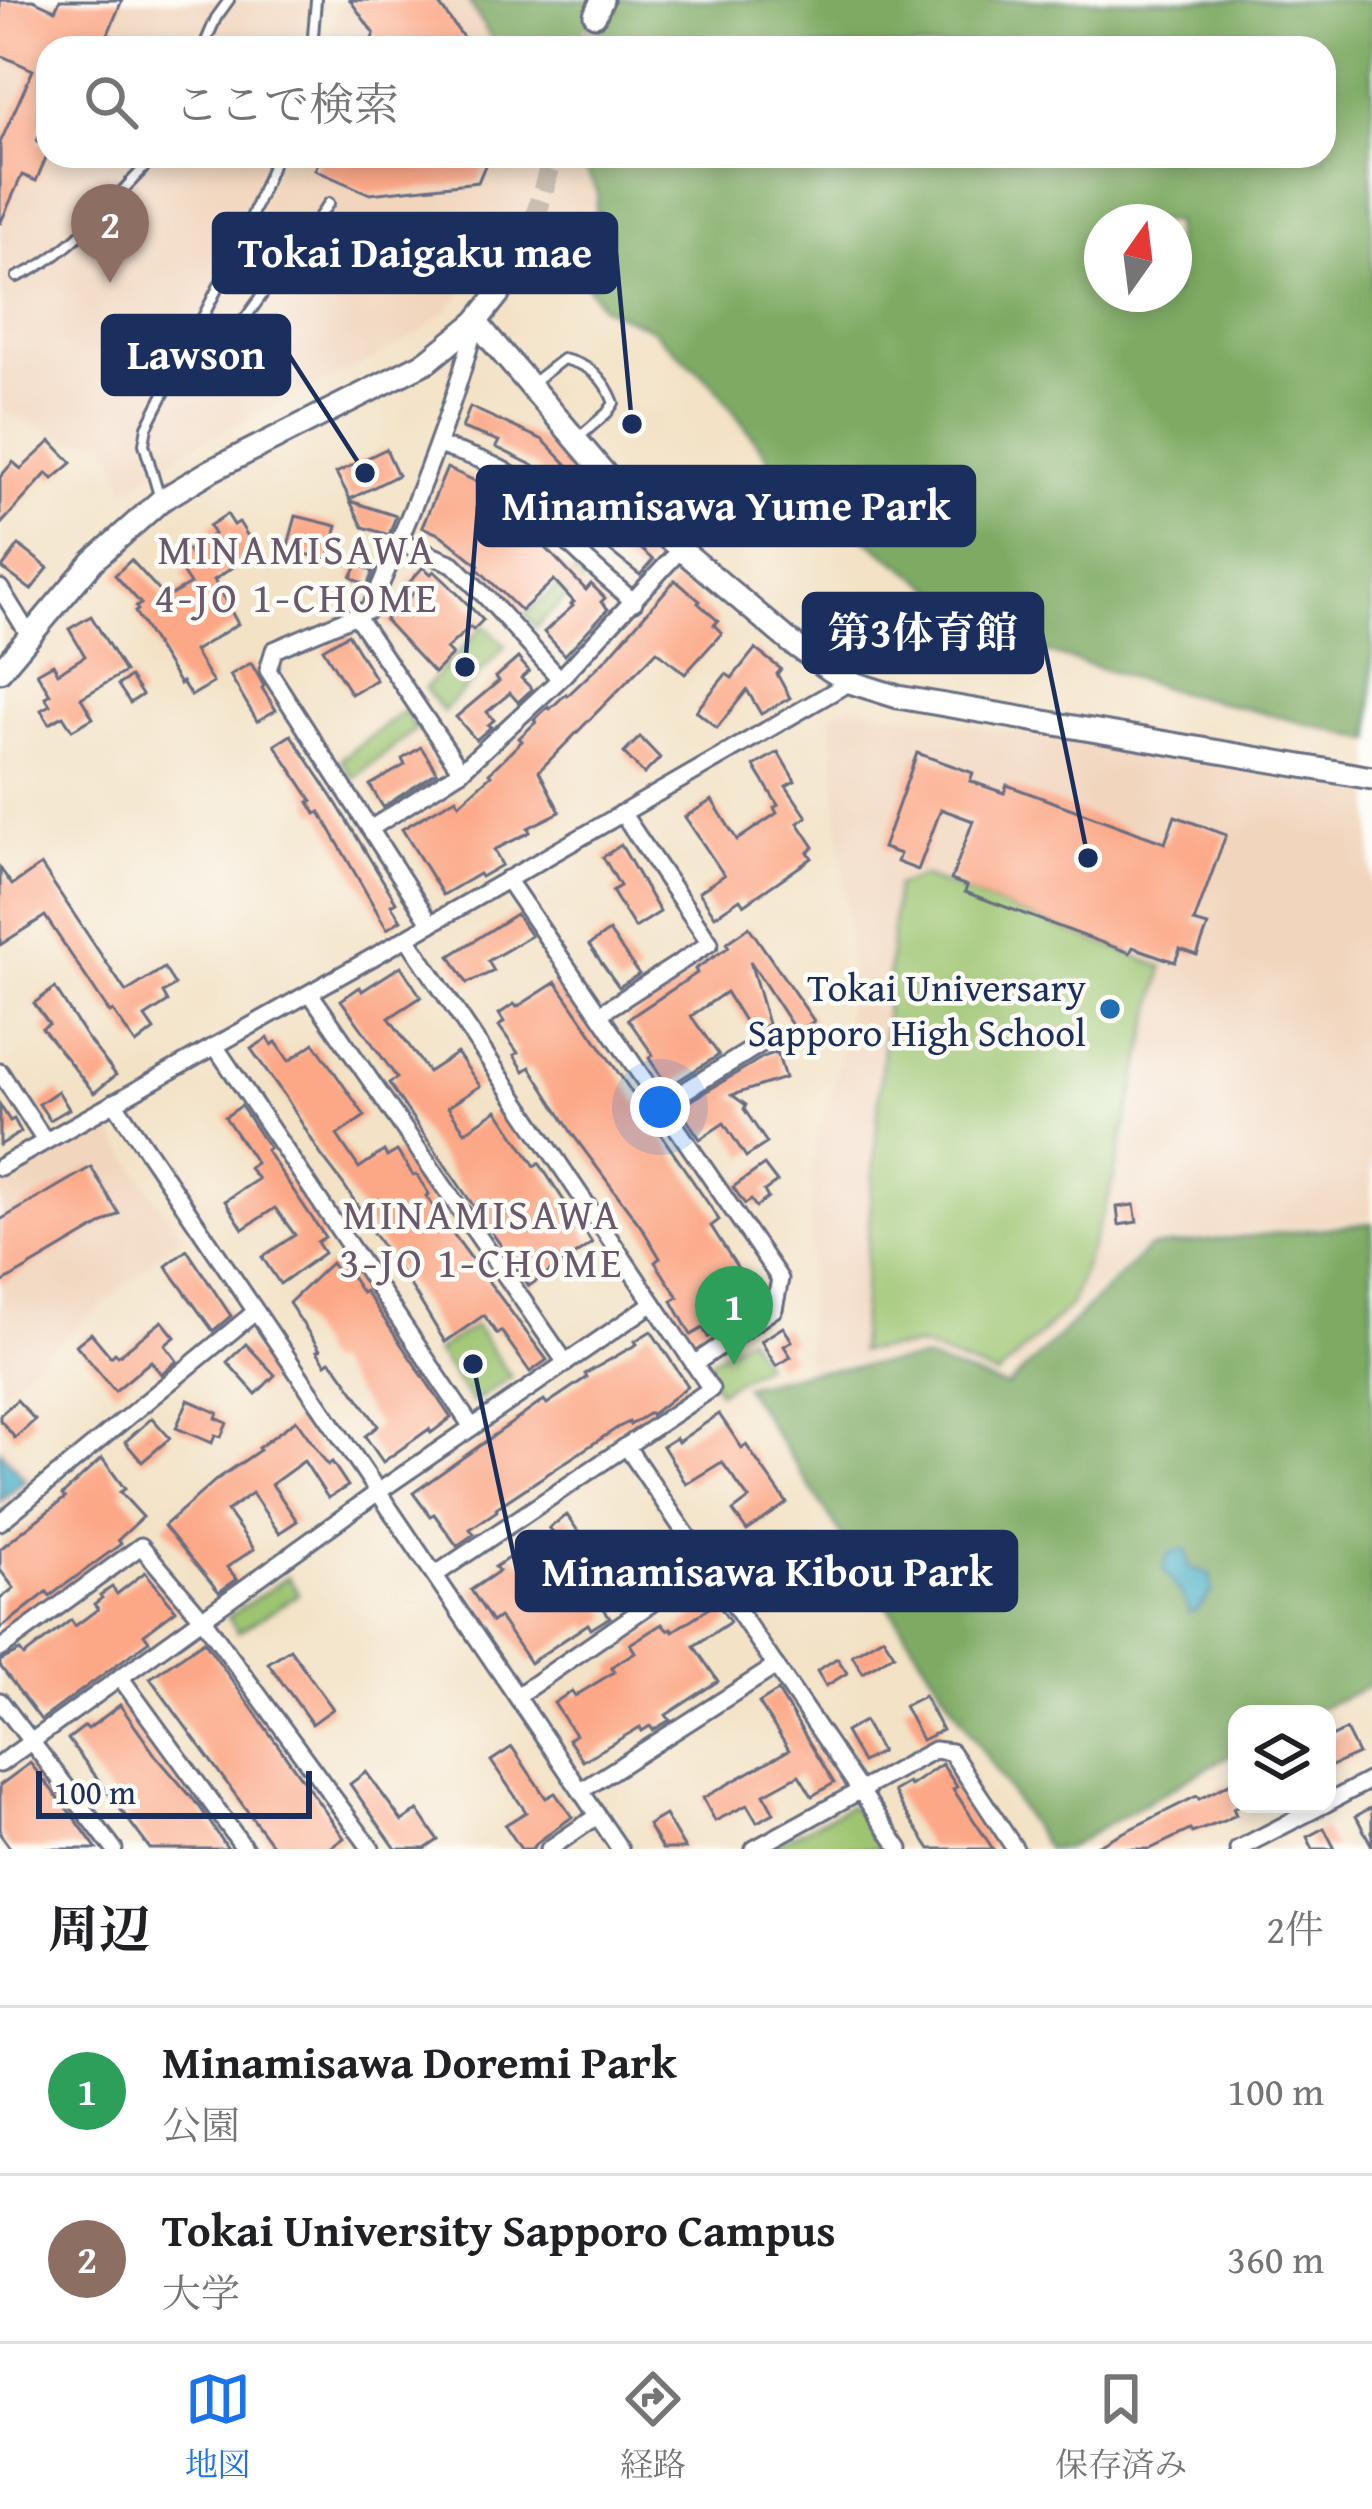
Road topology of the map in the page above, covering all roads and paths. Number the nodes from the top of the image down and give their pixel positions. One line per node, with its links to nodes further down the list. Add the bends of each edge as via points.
1 (229, 0): 3 (lane)
2 (314, 1): 4 (lane)
3 (208, 36)
4 (313, 36)
5 (142, 168): 9 (lane, via 64,249)
6 (271, 168): 11 (lane)
7 (329, 203): 11 (lane, via 220,353 198,363)
8 (526, 250): 10 (street)
9 (17, 277)
10 (476, 322): 12 (street); 14 (street); 15 (street, via 428,361)
11 (182, 356): 15 (lane, via 145,436)
12 (530, 385): 13 (street); 13 (lane, via 563,359 587,364 608,386 614,403)
13 (575, 440): 17 (street)
14 (438, 445): 16 (street); 19 (street, via 516,478 555,528)
15 (160, 501): 21 (street)
16 (400, 542): 20 (street, via 370,609); 23 (street, via 453,564)
17 (680, 550): 19 (street); 24 (street)
18 (0, 589): 21 (street)
19 (634, 602): 23 (street)
20 (357, 617): 25 (street); 28 (street, via 274,650 268,670)
21 (29, 634): 22 (street)
22 (0, 671)
23 (560, 679): 25 (street)
24 (850, 682): 26 (street, via 898,697); 27 (street)
25 (460, 771): 28 (street)
26 (1372, 778)
27 (622, 813): 29 (street); 33 (street, via 710,943)
28 (370, 830): 30 (street)
29 (507, 879): 30 (street); 33 (street)
30 (431, 924): 31 (street)
31 (407, 938): 32 (street); 41 (street)
32 (310, 993): 35 (street); 43 (street)
33 (601, 1013): 38 (street)
34 (766, 1040): 38 (street)
35 (215, 1046): 37 (street); 45 (street)
36 (0, 1072): 39 (street)
37 (114, 1102): 39 (street); 42 (street)
38 (662, 1105): 44 (street, via 780,1279 774,1309)
39 (45, 1141): 40 (street)
40 (0, 1167)
41 (653, 1303): 43 (street); 44 (street)
42 (255, 1312): 47 (street); 48 (street)
43 (566, 1363): 45 (street)
44 (694, 1364): 46 (street, via 711,1389)
45 (472, 1427): 47 (street)
46 (626, 1446): 49 (street); 50 (street)
47 (378, 1492): 50 (street); 51 (street)
48 (0, 1522)
49 (707, 1565): 53 (street); 55 (street)
50 (435, 1575): 55 (street)
51 (202, 1618): 52 (street, via 141,1546); 54 (street); 68 (street)
52 (0, 1649)
53 (776, 1666): 60 (street); 61 (street)
54 (120, 1677): 57 (street); 67 (street)
55 (517, 1696): 60 (street)
56 (0, 1701): 57 (street)
57 (32, 1739): 58 (street); 66 (street)
58 (0, 1764)
59 (1372, 1780): 62 (street)
60 (581, 1791): 64 (street)
61 (860, 1791): 65 (street); 71 (street); 72 (street, via 934,1750 951,1752)
62 (1336, 1798)
63 (1307, 1813): 73 (street)
64 (597, 1816): 69 (street); 70 (street)
65 (760, 1847)
66 (114, 1849)
67 (245, 1849)
68 (371, 1849)
69 (549, 1849)
70 (620, 1849)
71 (900, 1849)
72 (1015, 1849)
73 (1238, 1849)

